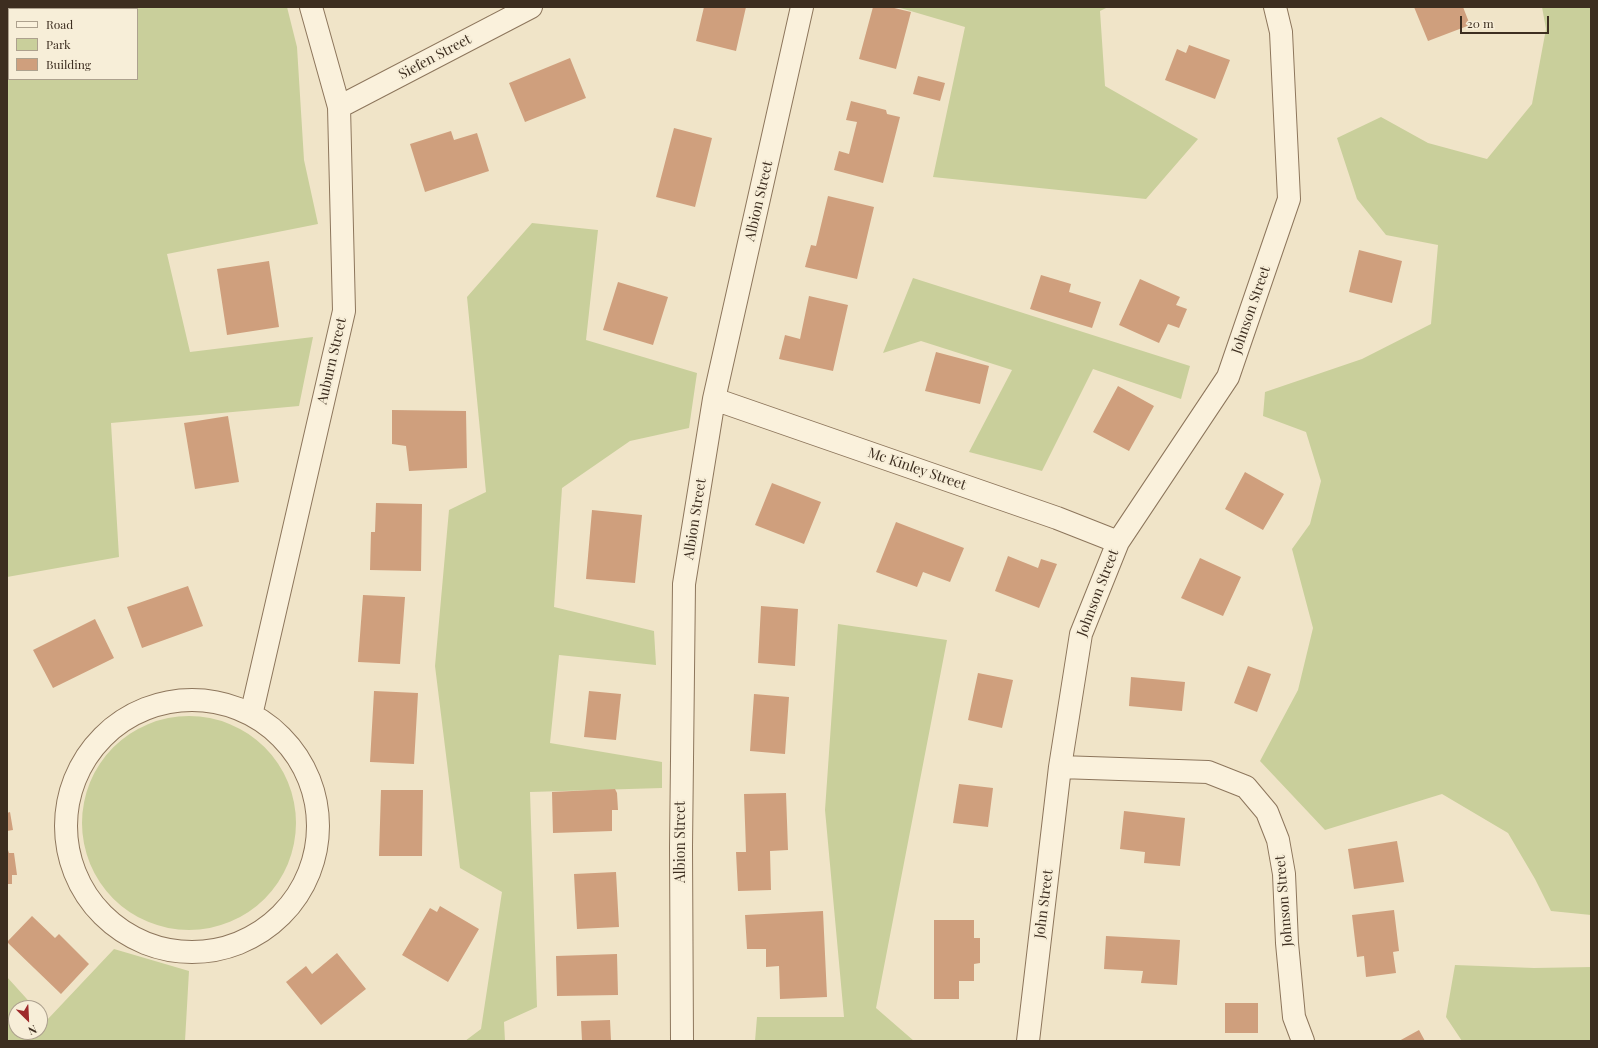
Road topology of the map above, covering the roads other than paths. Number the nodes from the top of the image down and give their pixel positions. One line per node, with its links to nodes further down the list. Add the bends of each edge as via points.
1 (311, 7): 5 (street, Auburn Street)
2 (531, 7): 5 (street, Siefen Street)
3 (802, 7): 6 (street, Albion Street)
4 (1275, 7): 7 (street, Johnson Street, via 1280,32 1288,199 1228,377)
5 (339, 107): 8 (street, Auburn Street, via 344,311)
6 (714, 399): 7 (street, Mc Kinley Street); 10 (street, Albion Street, via 684,584)
7 (1118, 542): 9 (street, Johnson Street, via 1081,634)
8 (252, 711): 8 (street, via 205,699 172,700 114,725 75,775 64,831 74,875 85,897 126,935 168,950 191,953 235,945 259,933 292,903 307,879 319,824 304,766 278,732)
9 (1060, 767): 11 (street, John Street); 12 (street, Johnson Street, via 1208,772 1246,787 1267,812 1278,840 1284,874 1294,1018)
10 (682, 1041)
11 (1028, 1041)
12 (1303, 1041)

